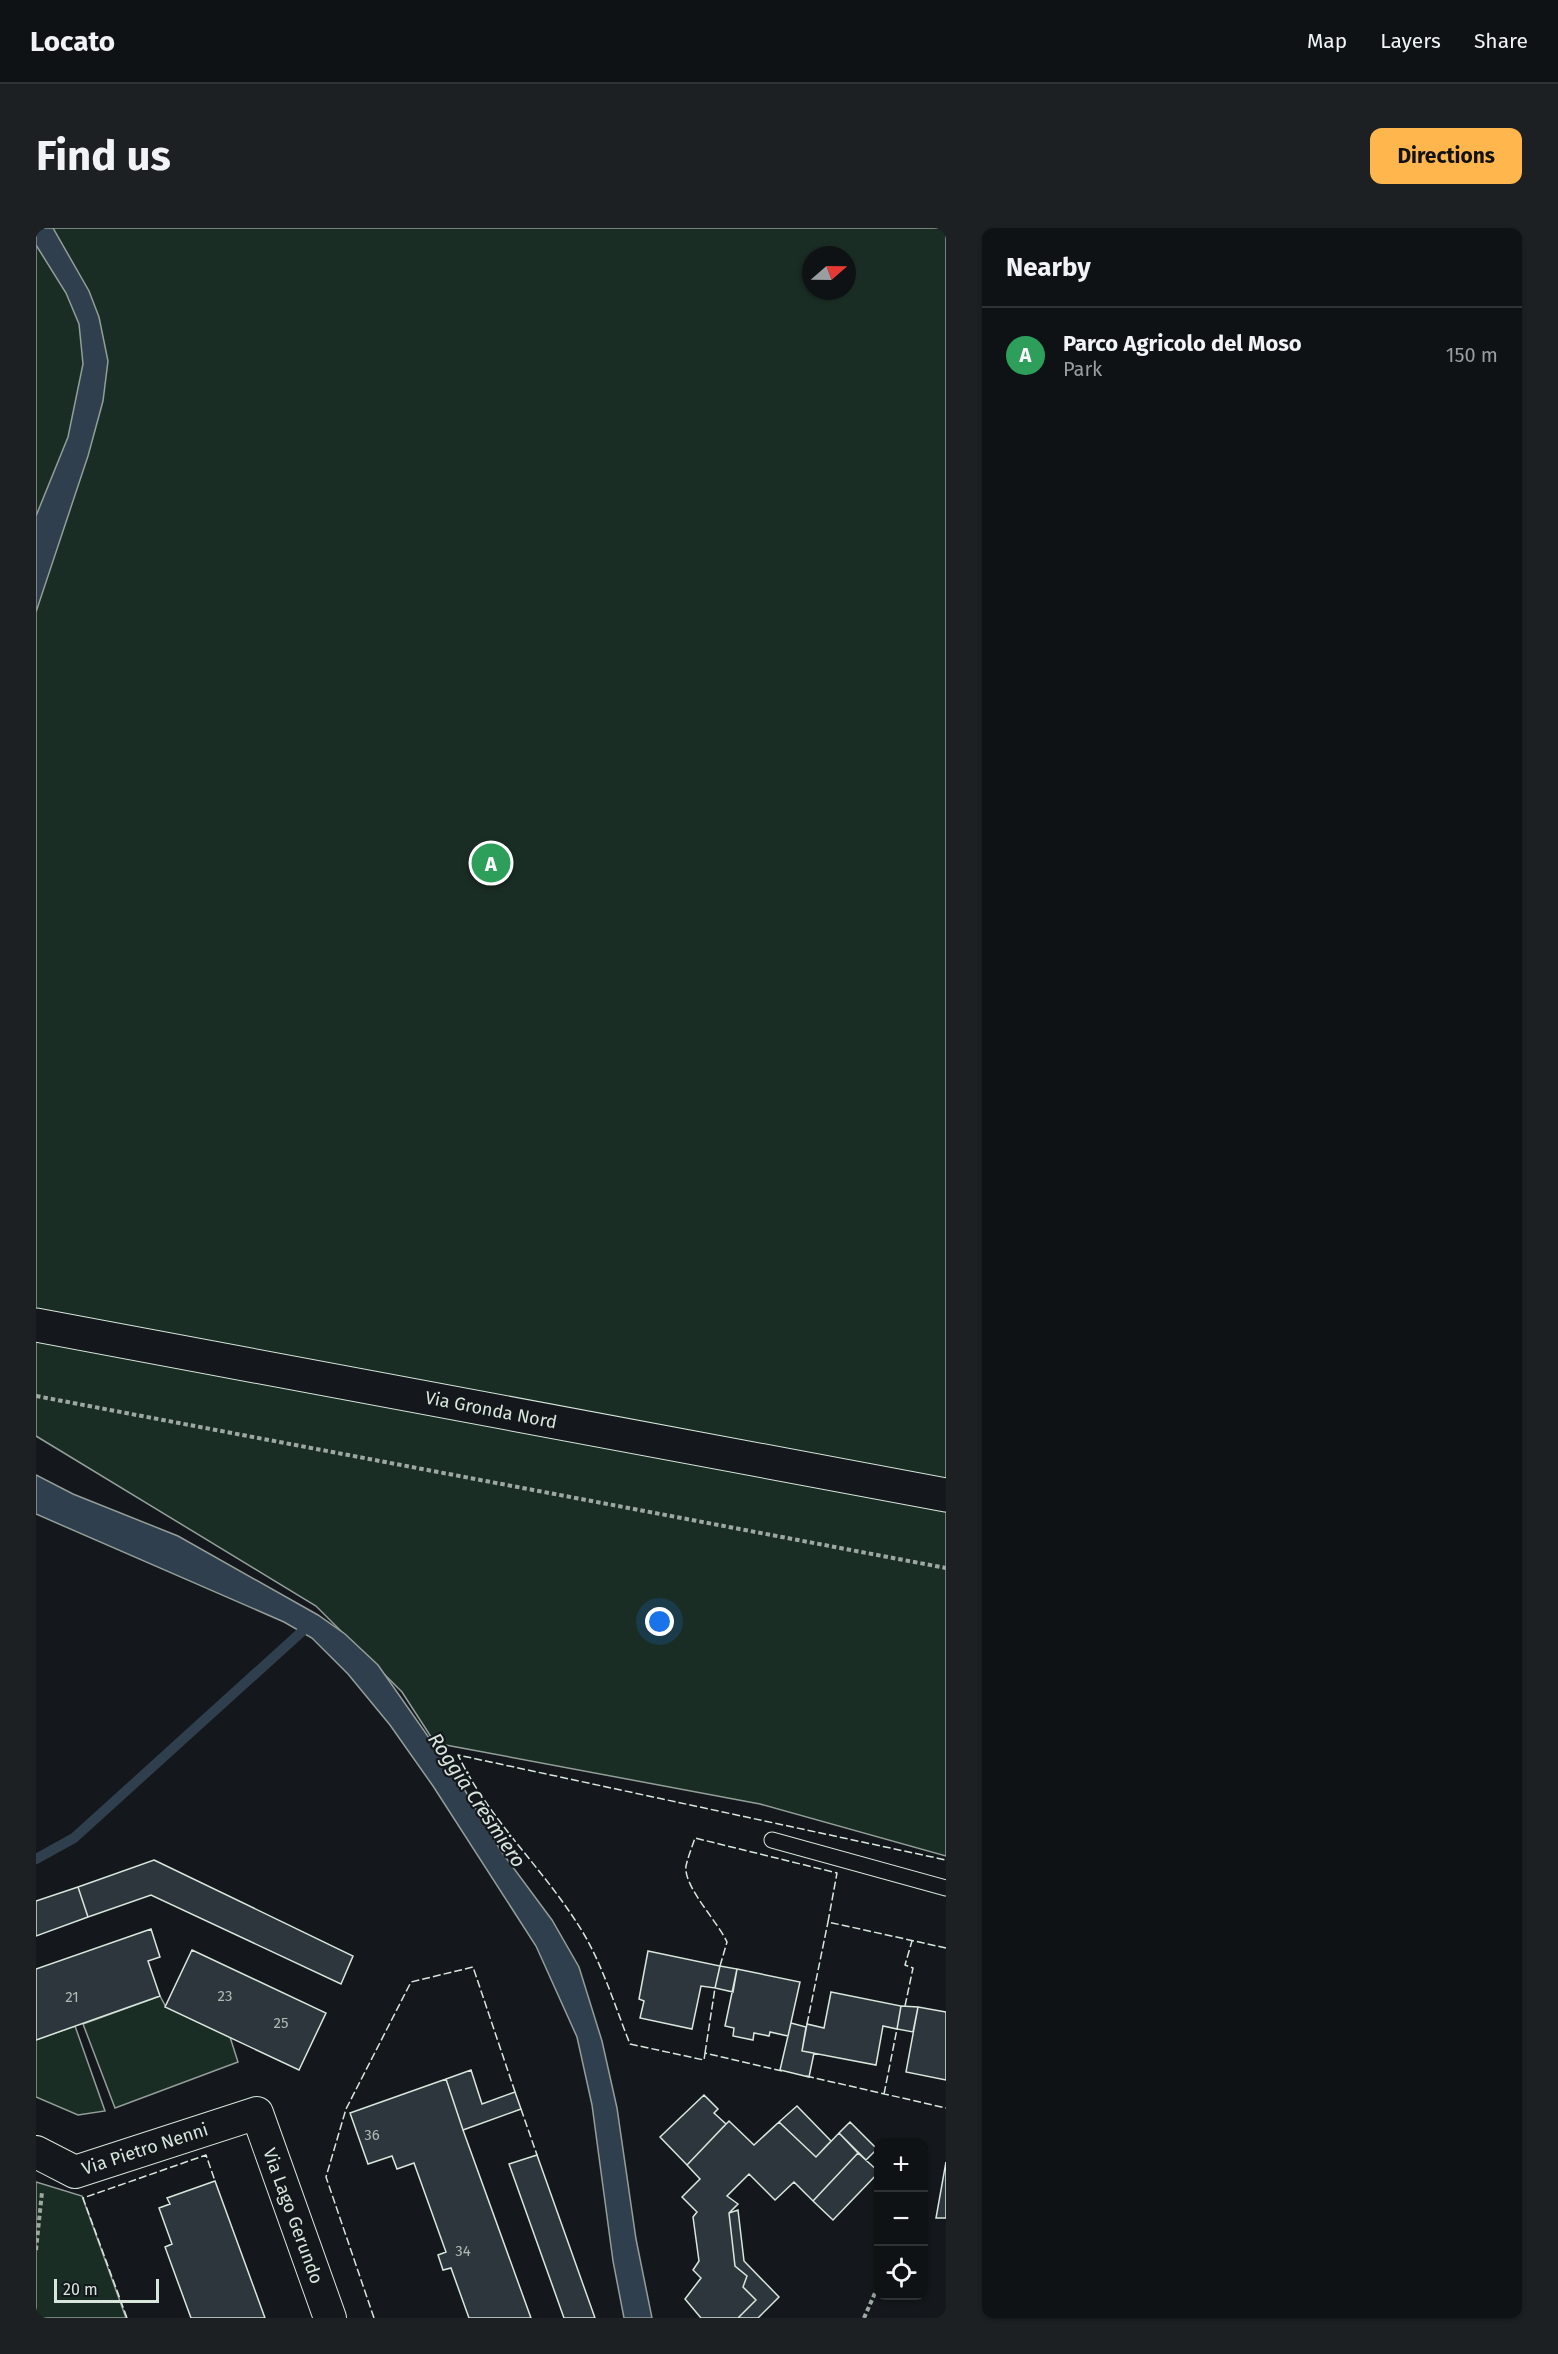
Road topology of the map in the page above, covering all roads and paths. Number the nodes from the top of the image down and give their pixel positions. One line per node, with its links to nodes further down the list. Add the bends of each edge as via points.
1 (36, 1324): 3 (main road, Via Gronda Nord)
2 (36, 1396): 4 (path)
3 (946, 1495)
4 (946, 1568)
5 (772, 1840): 6 (lane)
6 (946, 1888)
7 (257, 2113): 8 (street, Via Pietro Nenni, via 75,2172); 12 (street, Via Lago Gerundo)
8 (36, 2152)
9 (43, 2184): 10 (path)
10 (36, 2250)
11 (874, 2295): 13 (path)
12 (330, 2318)
13 (864, 2318)

